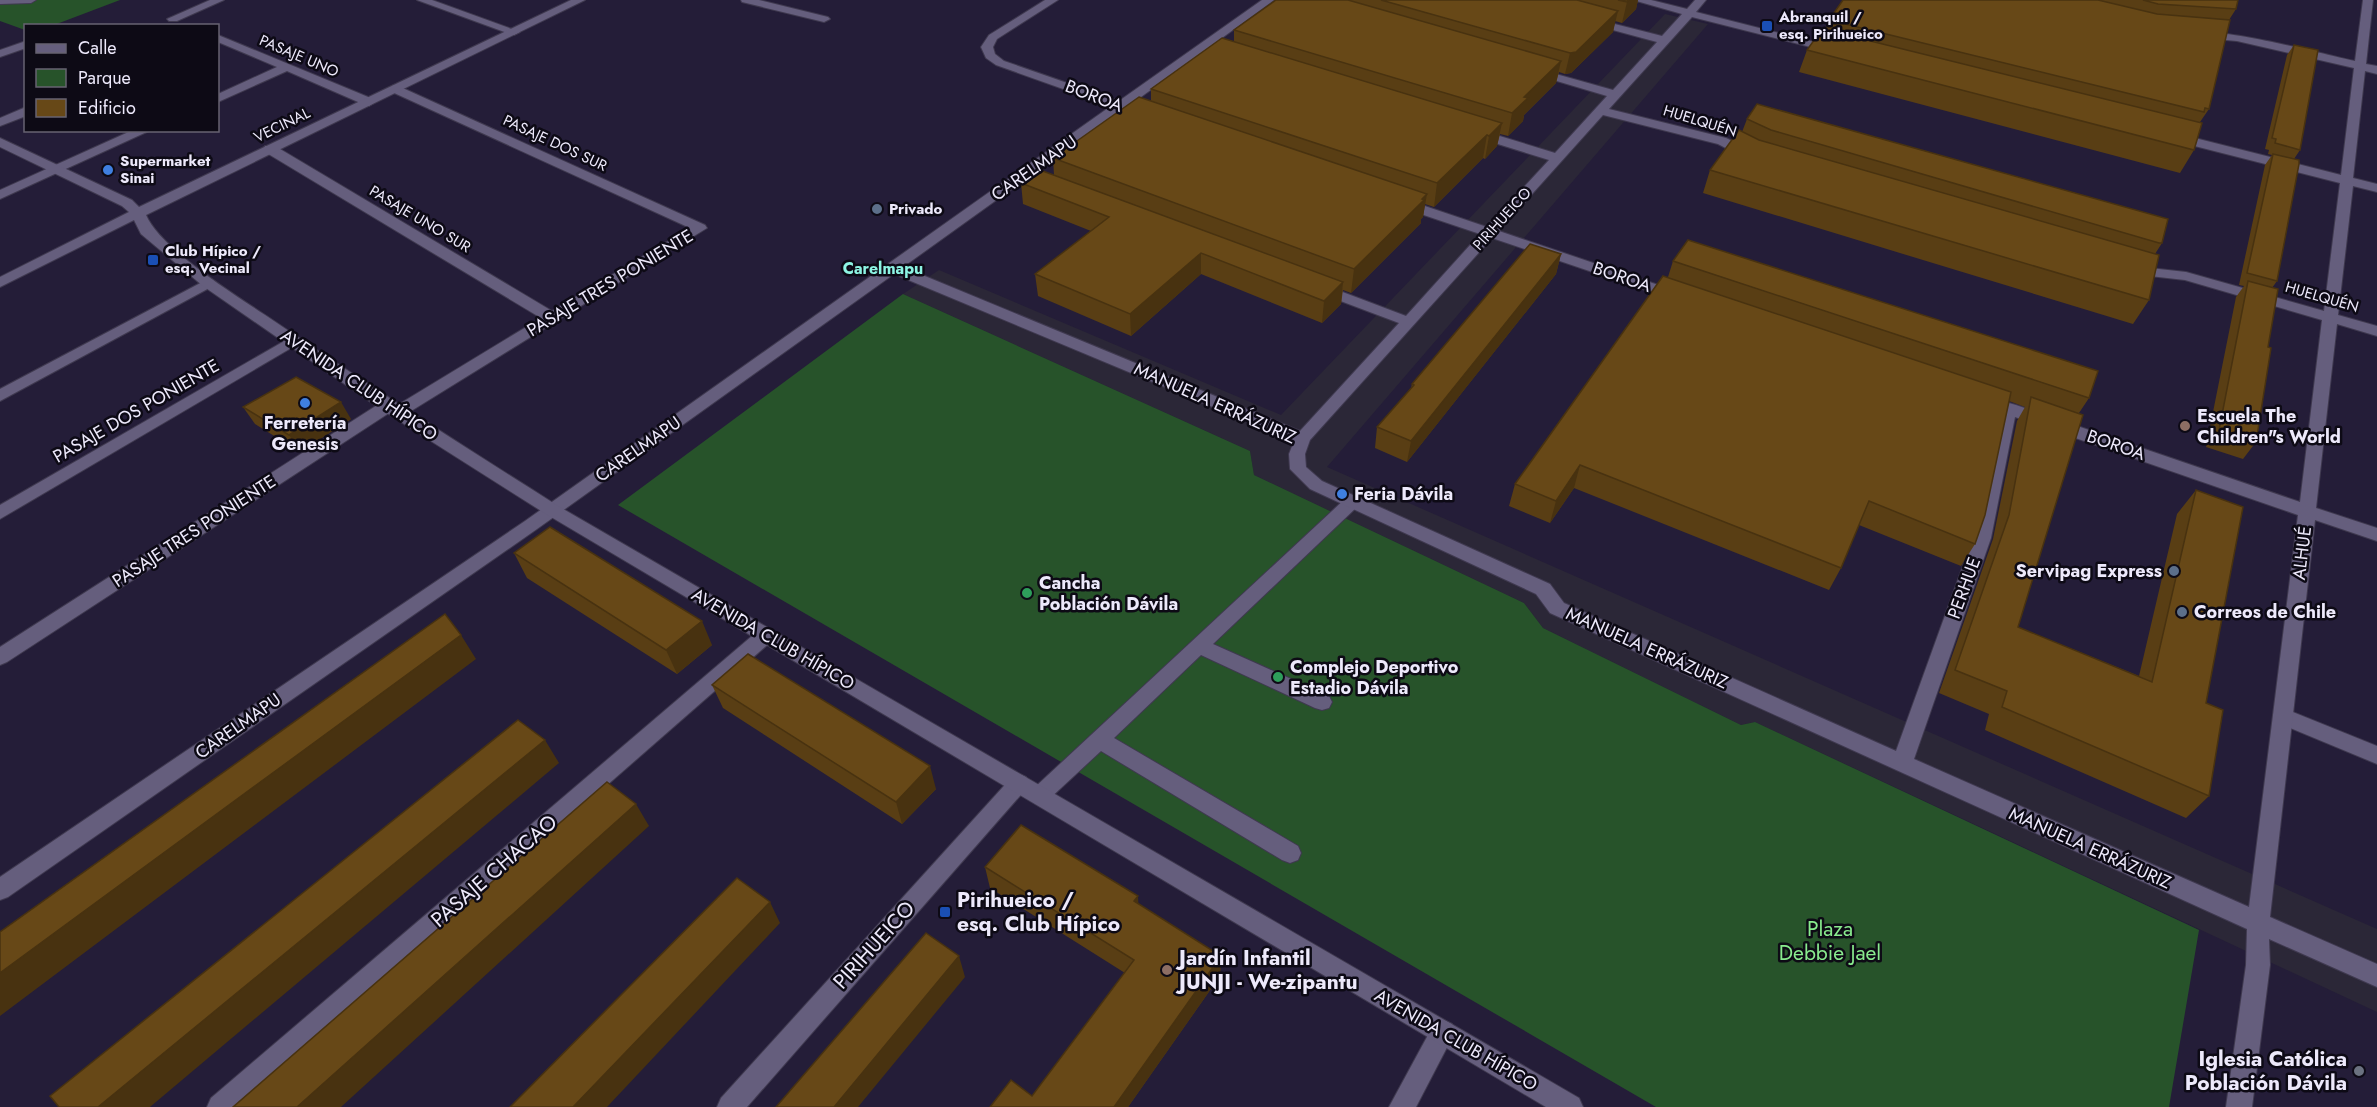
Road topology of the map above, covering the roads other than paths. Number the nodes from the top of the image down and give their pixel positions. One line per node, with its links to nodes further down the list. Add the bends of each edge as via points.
1 (31, 0): 11 (street)
2 (219, 0): 16 (street, via 173,19)
3 (422, 0): 17 (street)
4 (580, 0): 17 (street, VECINAL)
5 (746, 0): 15 (street)
6 (1024, 0): 12 (street)
7 (1269, 0): 31 (street, CARELMAPU, via 1208,50)
8 (1638, 0): 13 (street)
9 (1701, 0): 13 (street, PIRIHUEICO)
10 (2368, 0): 26 (street, ALHUÉ)
11 (0, 1)
12 (1049, 2): 31 (street, BOROA, via 993,37 987,46 990,56 999,63)
13 (1689, 13): 20 (street, PIRIHUEICO); 22 (street)
14 (1576, 17): 20 (street)
15 (824, 19)
16 (184, 24)
17 (514, 32): 27 (street, VECINAL)
18 (2187, 34): 26 (street, via 2228,37)
19 (219, 38): 24 (street, PASAJE UNO)
20 (1665, 40): 28 (street, PIRIHUEICO)
21 (24, 45): 23 (street)
22 (1846, 53)
23 (0, 54)
24 (287, 67): 29 (street); 30 (street, PASAJE UNO)
25 (1522, 67): 28 (street)
26 (2368, 68): 45 (street, ALHUÉ)
27 (396, 88): 30 (street, VECINAL); 51 (street, PASAJE DOS SUR)
28 (1616, 94): 32 (street, PIRIHUEICO)
29 (219, 98)
30 (369, 102): 40 (street, VECINAL)
31 (1119, 106): 34 (street, BOROA); 44 (street, CARELMAPU)
32 (1601, 111): 41 (street, PIRIHUEICO); 42 (street, HUELQUÉN, via 1722,141)
33 (24, 112): 35 (street)
34 (1156, 119)
35 (0, 122)
36 (1462, 128): 41 (street)
37 (141, 132): 43 (street)
38 (2167, 135): 45 (street)
39 (0, 142): 43 (street, AVENIDA CLUB HÍPICO)
40 (270, 149): 50 (street, VECINAL); 60 (street, PASAJE UNO SUR)
41 (1557, 158): 52 (street, PIRIHUEICO)
42 (1769, 162)
43 (59, 169): 48 (street); 50 (street, AVENIDA CLUB HÍPICO, via 128,203)
44 (1022, 176): 46 (street); 54 (street, CARELMAPU)
45 (2346, 181): 47 (street); 59 (street, ALHUÉ)
46 (1041, 183)
47 (2377, 188)
48 (0, 195)
49 (1393, 200): 52 (street, BOROA)
50 (138, 213): 55 (street, VECINAL); 56 (street, AVENIDA CLUB HÍPICO, via 146,231)
51 (700, 228): 60 (street, PASAJE TRES PONIENTE)
52 (1490, 232): 58 (street, BOROA); 61 (street, PIRIHUEICO)
53 (2119, 266): 59 (street, HUELQUÉN, via 2142,273 2186,276)
54 (893, 268): 68 (street, MANUELA ERRÁZURIZ); 70 (street, CARELMAPU)
55 (0, 283)
56 (208, 283): 63 (street, AVENIDA CLUB HÍPICO); 65 (street)
57 (1310, 284): 61 (street)
58 (1687, 299)
59 (2330, 316): 62 (street, HUELQUÉN); 71 (street, ALHUÉ)
60 (552, 318): 66 (street, PASAJE TRES PONIENTE)
61 (1409, 322): 68 (street, PIRIHUEICO)
62 (2377, 331)
63 (293, 341): 66 (street, AVENIDA CLUB HÍPICO); 72 (street, PASAJE DOS PONIENTE)
64 (1966, 394): 67 (street, BOROA)
65 (0, 396)
66 (393, 409): 70 (street, AVENIDA CLUB HÍPICO); 76 (street, PASAJE TRES PONIENTE)
67 (2010, 409): 71 (street, BOROA); 81 (street, PERHUE, via 1982,538)
68 (1304, 438): 69 (street, MANUELA ERRÁZURIZ, via 1296,462 1303,476)
69 (1353, 502): 75 (street); 81 (street, MANUELA ERRÁZURIZ, via 1543,589 1557,608)
70 (552, 510): 74 (street, AVENIDA CLUB HÍPICO); 85 (street, CARELMAPU)
71 (2307, 510): 73 (street, BOROA); 78 (street, ALHUÉ)
72 (0, 513)
73 (2377, 535)
74 (766, 634): 82 (street, AVENIDA CLUB HÍPICO); 89 (street, PASAJE CHACAO)
75 (1200, 646): 77 (street); 79 (street)
76 (0, 657)
77 (1322, 702)
78 (2283, 716): 80 (street); 86 (street, ALHUÉ)
79 (1100, 740): 83 (street); 84 (street)
80 (2377, 755)
81 (1902, 763): 86 (street, MANUELA ERRÁZURIZ)
82 (1019, 783): 83 (street, AVENIDA CLUB HÍPICO); 90 (street, PIRIHUEICO)
83 (1040, 795): 88 (street, AVENIDA CLUB HÍPICO)
84 (1290, 853)
85 (0, 890)
86 (2258, 924): 87 (street, MANUELA ERRÁZURIZ); 93 (street, ALHUÉ, via 2258,965)
87 (2377, 976)
88 (1443, 1032): 91 (street); 92 (street, AVENIDA CLUB HÍPICO)
89 (220, 1107)
90 (730, 1107)
91 (1402, 1107)
92 (1570, 1107)
93 (2239, 1107)

